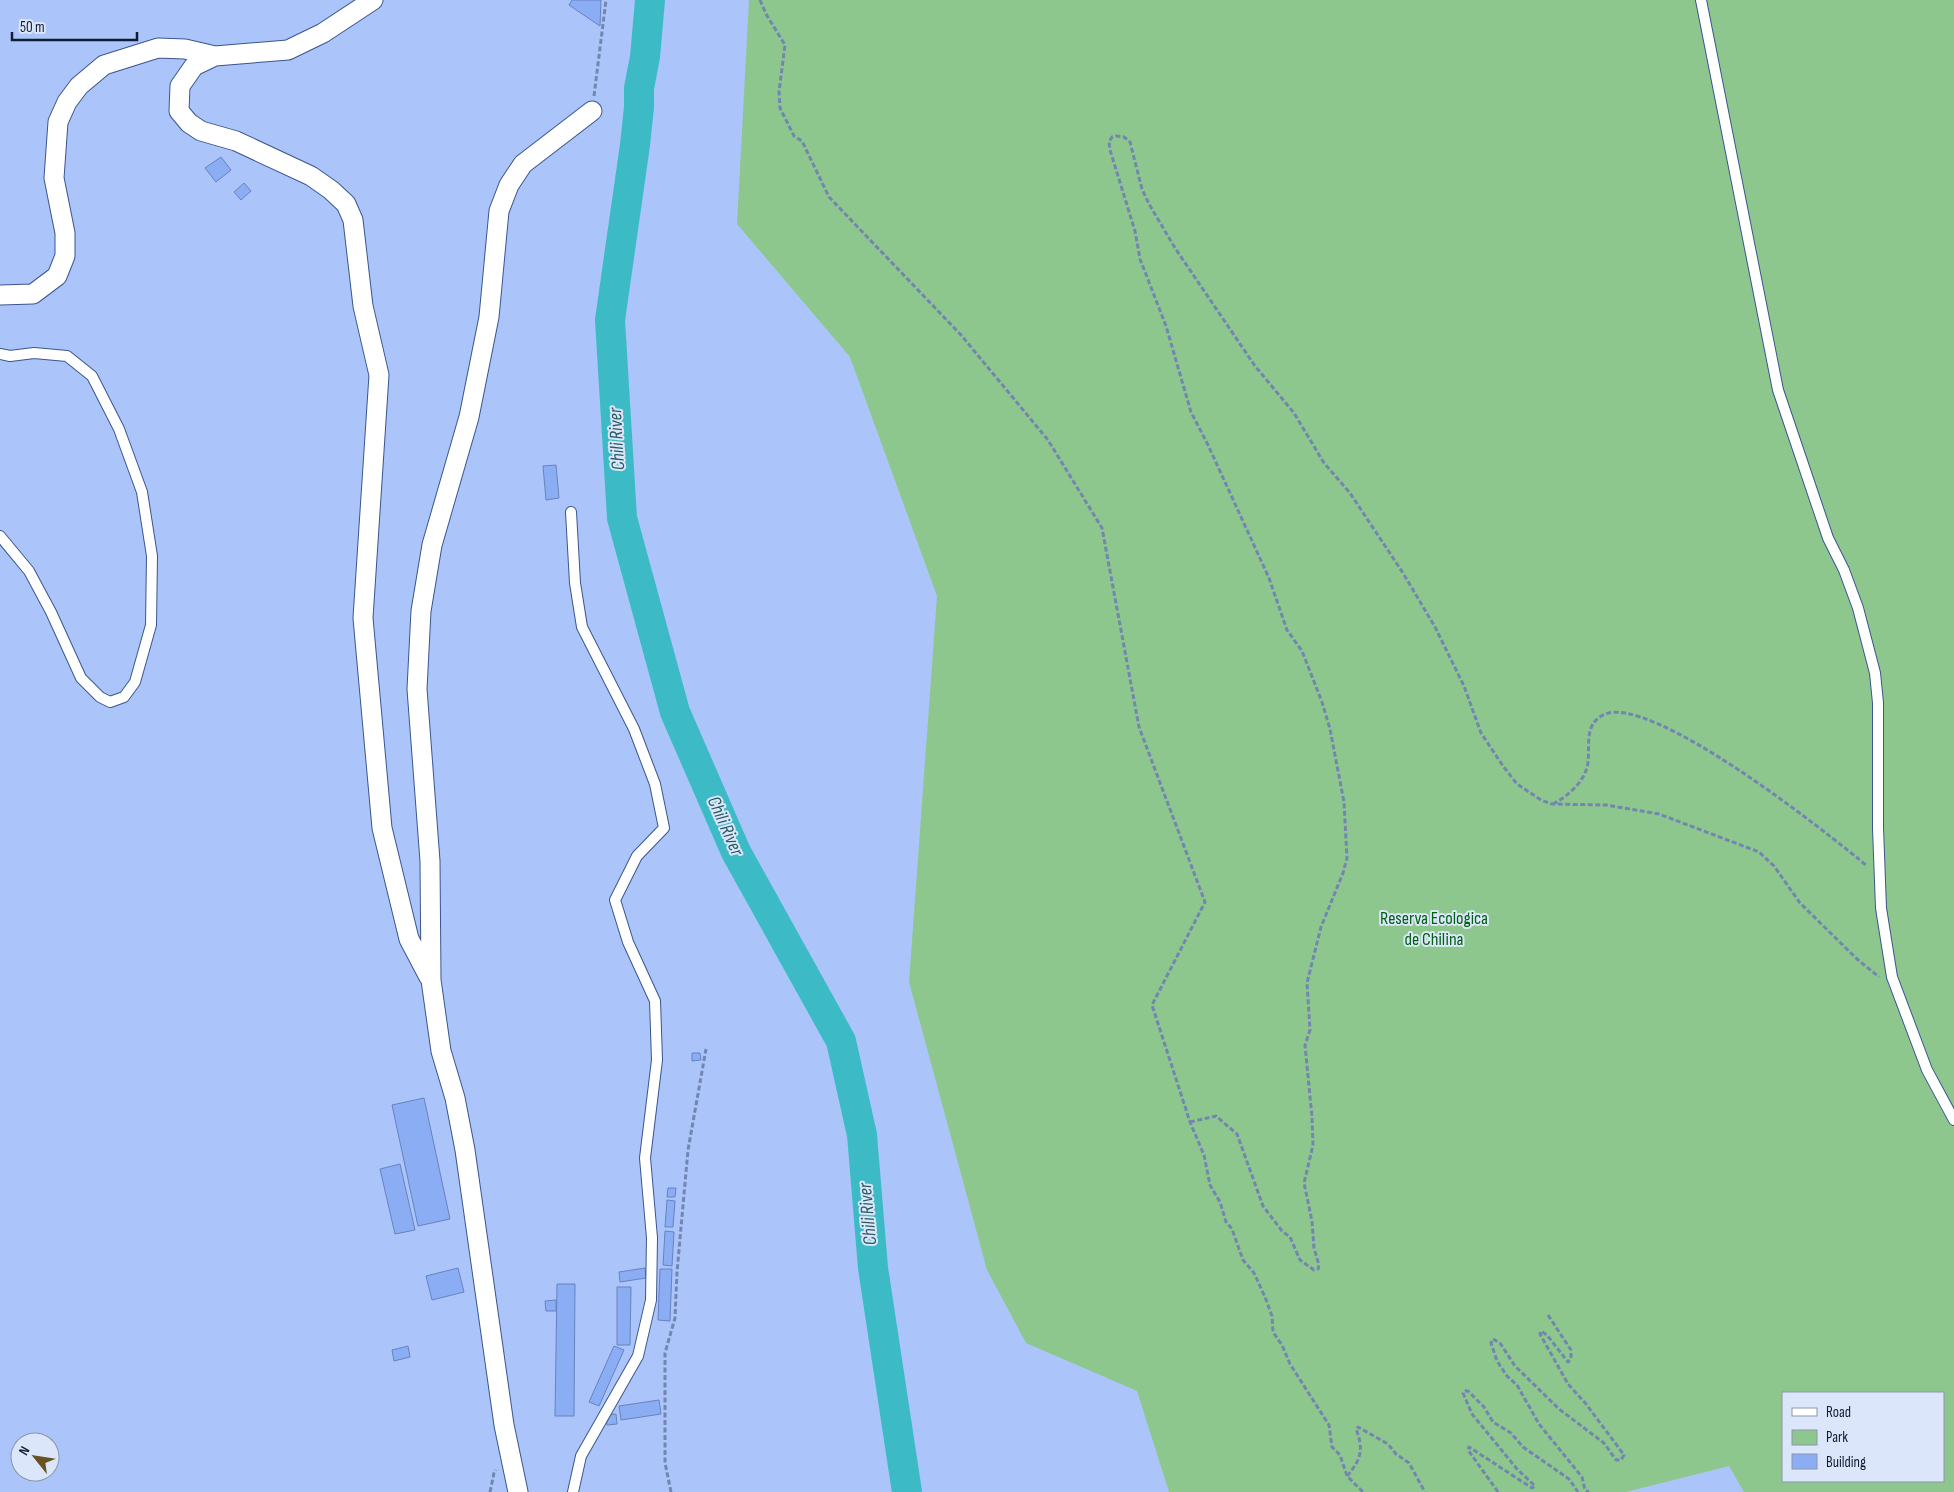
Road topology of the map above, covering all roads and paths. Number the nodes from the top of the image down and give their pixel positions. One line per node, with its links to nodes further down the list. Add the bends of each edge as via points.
1 (373, 0): 5 (street, via 323,33 288,50)
2 (606, 0): 6 (path)
3 (760, 0): 17 (path, via 785,46 780,108 794,136 802,141 829,197 961,335 1048,440 1102,528 1139,727 1205,902 1152,1005)
4 (1701, 0): 12 (lane, via 1778,390 1828,538 1858,608 1875,673)
5 (215, 56): 7 (street, via 185,49 158,48 104,64 79,86 58,122 54,178 66,233 65,256 58,276 33,294); 13 (street, via 194,66 180,86 179,111 189,123 201,131 236,141 311,176 346,204 353,220 363,306 379,375 363,618 382,828 409,939)
6 (592, 111): 13 (street, via 523,164 509,185 499,212 489,317 469,417 432,545 421,611 417,689 430,861)
7 (0, 295)
8 (0, 354): 10 (lane, via 67,356 92,376 119,429 142,492 152,556 151,625 135,682 124,697 110,702 100,697 81,678 29,571)
9 (571, 512): 21 (lane, via 575,583 582,627 634,729 655,784 664,828 638,856 616,900 628,942 655,1001 657,1060 645,1158 652,1238 651,1300 638,1356 581,1456)
10 (0, 536)
11 (1552, 804): 12 (path, via 1568,795 1584,776 1588,764 1588,736 1596,720 1611,712 1629,713 1671,730 1736,769 1803,815); 14 (path, via 1606,805 1659,814 1758,852 1774,866 1800,903 1857,959); 17 (path, via 1517,784 1481,733 1464,686 1435,627 1403,573 1350,493 1324,464 1294,413 1255,366 1175,248 1142,189 1130,142 1124,137 1112,137 1110,150 1140,259 1166,326 1191,412 1269,578 1287,630 1302,651 1330,729 1342,792 1347,858 1320,927 1306,991 1310,1030 1305,1045 1313,1145 1304,1184 1318,1269 1314,1270 1300,1260 1290,1237 1263,1206 1237,1134 1216,1116)
12 (1881, 878): 14 (lane, via 1885,940)
13 (431, 980): 20 (street, via 442,1051 456,1098 465,1150 504,1425)
14 (1898, 992): 16 (lane, via 1927,1070)
15 (706, 1049): 22 (path, via 688,1150 674,1318 665,1353 665,1463)
16 (1954, 1120)
17 (1190, 1122): 19 (path, via 1204,1154 1210,1185 1232,1229 1242,1260 1254,1273 1265,1296 1273,1332 1329,1425 1332,1447 1340,1454)
18 (1548, 1315): 27 (path, via 1571,1350 1571,1360 1568,1362 1541,1330 1540,1334 1568,1384 1624,1456 1621,1460 1616,1460 1604,1443 1559,1409 1515,1366 1500,1343 1493,1339 1491,1342 1497,1361 1517,1385 1539,1424 1582,1477 1585,1490)
19 (1347, 1476): 23 (path); 24 (path, via 1358,1464 1362,1443 1356,1430 1358,1427 1388,1444 1409,1463)
20 (518, 1492)
21 (573, 1492)
22 (671, 1492)
23 (1363, 1492)
24 (1425, 1492)
25 (1498, 1492): 26 (path, via 1469,1447 1532,1488 1534,1484 1517,1469 1472,1414 1463,1393 1465,1390 1484,1407 1493,1422 1569,1480)
26 (1578, 1492)
27 (1589, 1492)

